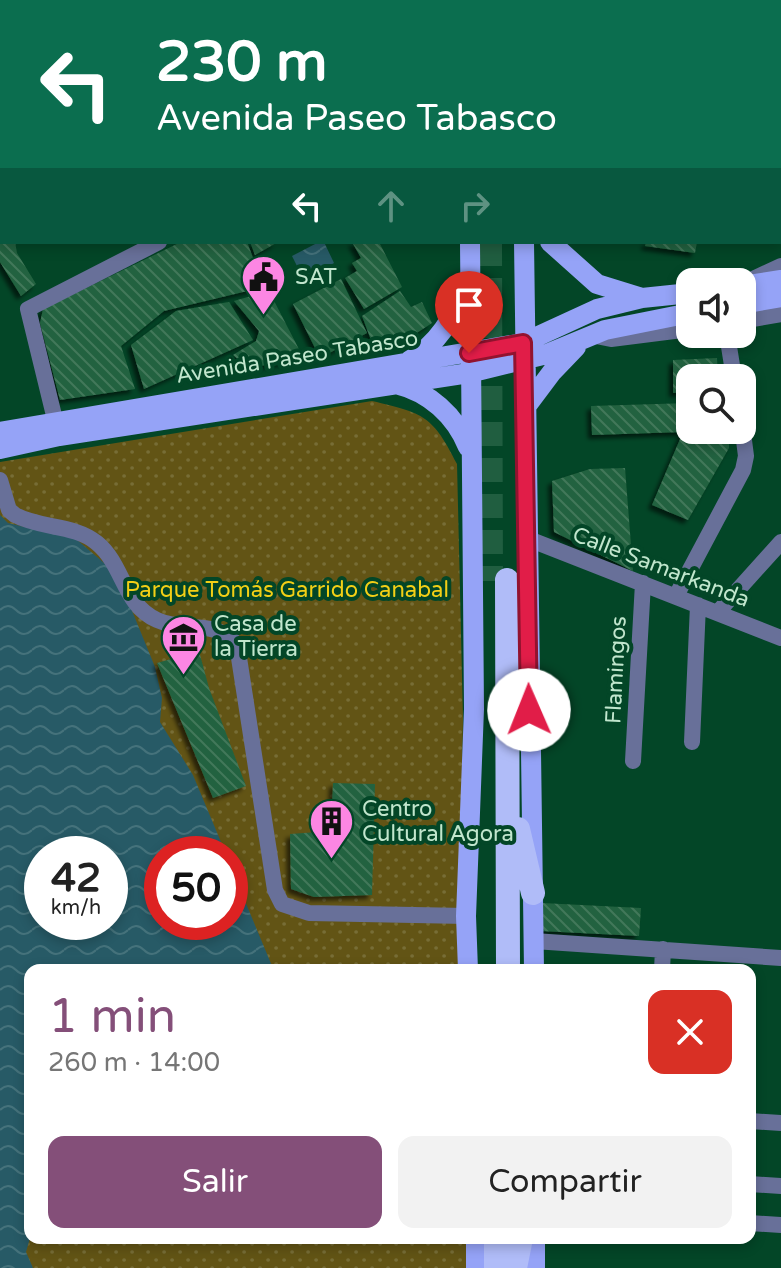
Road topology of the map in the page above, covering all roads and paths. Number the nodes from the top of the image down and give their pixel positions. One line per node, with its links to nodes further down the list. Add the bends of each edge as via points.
1 (155, 244): 24 (street, via 28,309)
2 (470, 244): 6 (main road)
3 (524, 244): 19 (main road)
4 (552, 244): 12 (main road, via 597,284)
5 (781, 266): 7 (street)
6 (470, 276): 20 (main road); 21 (main road, via 445,328)
7 (756, 278)
8 (781, 280): 9 (main road)
9 (756, 283)
10 (676, 294): 12 (main road, Avenida Paseo Tabasco)
11 (781, 297): 13 (main road)
12 (642, 298): 19 (main road, Avenida Paseo Tabasco, via 581,315)
13 (756, 301)
14 (781, 314): 16 (street)
15 (676, 316): 18 (main road, Avenida Paseo Tabasco)
16 (756, 318)
17 (676, 331): 18 (street, Avenida Paseo Tabasco, via 611,339)
18 (589, 335): 19 (main road, Avenida Paseo Tabasco); 23 (main road)
19 (524, 352): 20 (main road, Avenida Paseo Tabasco); 23 (main road)
20 (469, 363): 21 (main road, Avenida Paseo Tabasco); 22 (main road, Avenida Paseo Tabasco); 28 (main road)
21 (405, 364): 24 (main road, Avenida Paseo Tabasco)
22 (396, 384): 24 (main road, Avenida Paseo Tabasco); 28 (main road, via 452,417)
23 (525, 408): 30 (main road)
24 (57, 429): 25 (main road, Avenida Paseo Tabasco); 27 (main road, Avenida Paseo Tabasco)
25 (0, 432)
26 (744, 444): 33 (street, via 743,470)
27 (0, 449)
28 (472, 456): 41 (main road, via 474,709)
29 (0, 480): 41 (street, via 15,515 78,532 97,543 145,614 169,625 210,626 237,645 275,890 282,904 309,913)
30 (526, 538): 32 (street, Calle Samarkanda); 40 (main road)
31 (781, 542): 35 (street)
32 (643, 583): 33 (street, Calle Samarkanda); 38 (street, Flamingos)
33 (676, 596): 34 (street, Calle Samarkanda)
34 (698, 605): 35 (street, Calle Samarkanda); 37 (street)
35 (718, 612): 36 (street, Calle Samarkanda)
36 (781, 638)
37 (692, 742)
38 (633, 761)
39 (508, 788): 40 (highway); 46 (highway, via 499,581); 47 (highway)
40 (533, 893): 42 (main road)
41 (466, 916): 45 (main road)
42 (534, 941): 43 (street); 48 (main road)
43 (663, 949): 44 (street); 49 (street)
44 (781, 958)
45 (468, 964)
46 (494, 964)
47 (508, 964)
48 (534, 964)
49 (662, 964)
50 (756, 1121): 51 (street)
51 (781, 1123)
52 (756, 1184): 53 (street)
53 (781, 1186)
54 (756, 1223): 55 (street)
55 (781, 1225)
56 (476, 1244): 61 (main road)
57 (496, 1244): 62 (highway)
58 (511, 1244): 63 (highway)
59 (519, 1244): 63 (highway)
60 (535, 1244): 64 (main road)
61 (476, 1268)
62 (496, 1268)
63 (513, 1268)
64 (535, 1268)

